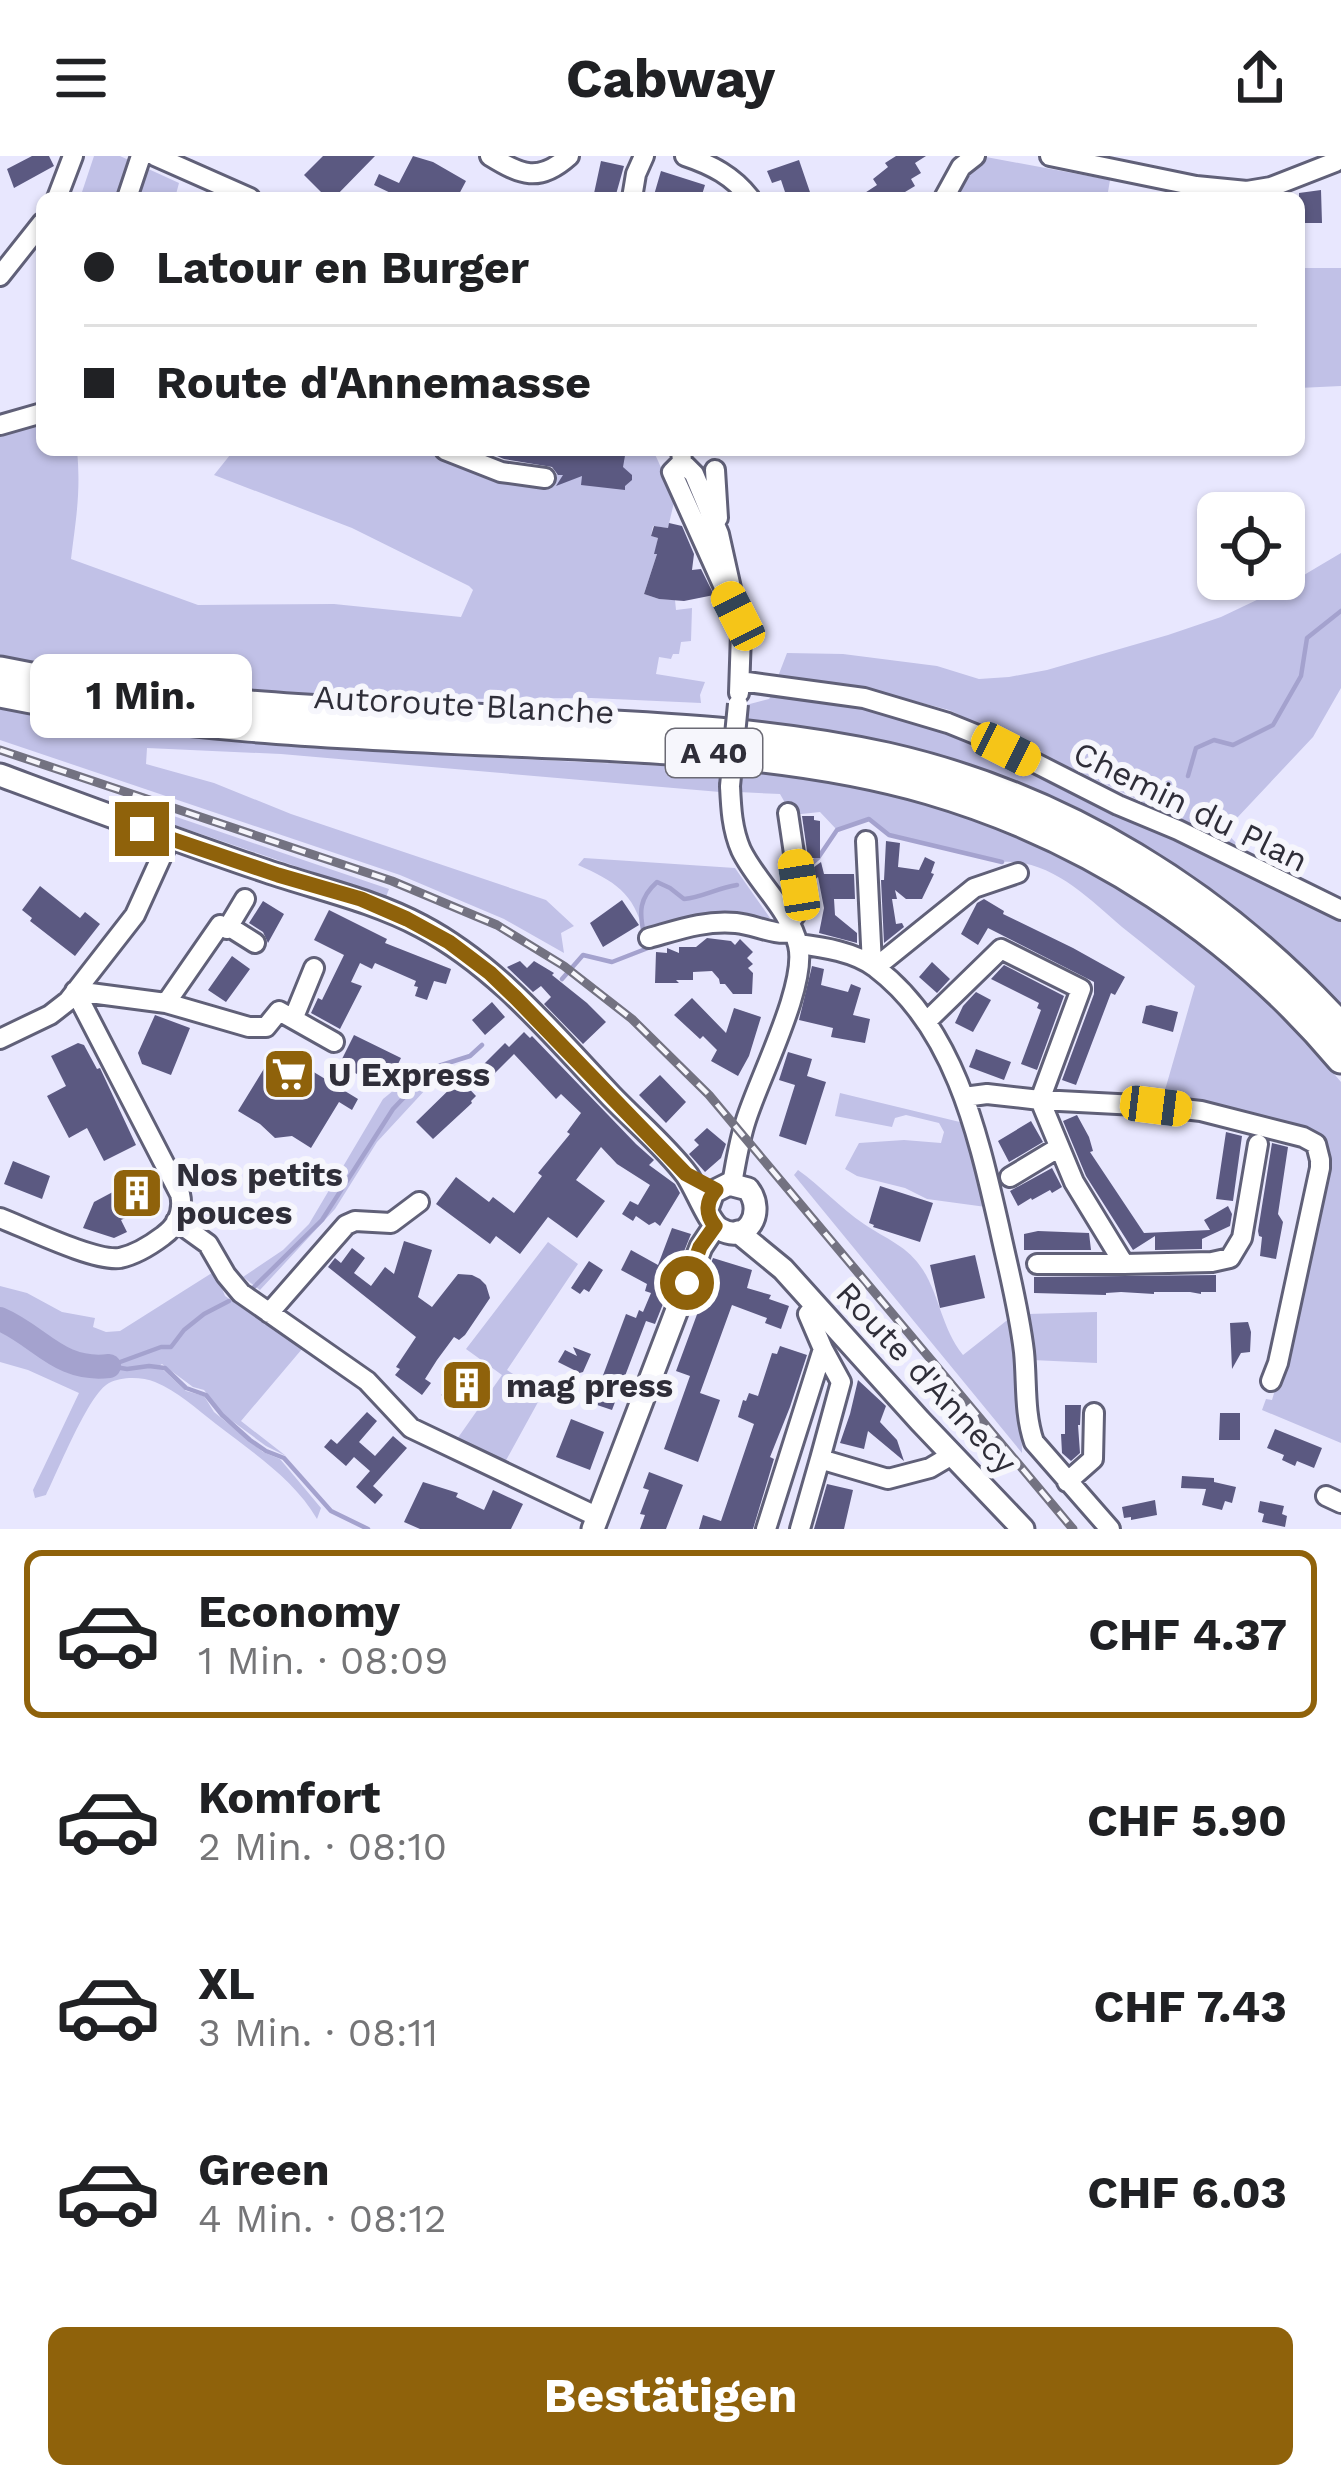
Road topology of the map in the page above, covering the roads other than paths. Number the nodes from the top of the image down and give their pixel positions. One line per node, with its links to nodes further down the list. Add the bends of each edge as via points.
1 (73, 156): 11 (street)
2 (141, 156): 12 (street)
3 (155, 156): 13 (street)
4 (568, 156): 10 (street, via 531,174)
5 (644, 156): 14 (street)
6 (686, 156): 15 (street)
7 (975, 156): 16 (street)
8 (1050, 156): 9 (street, via 1247,191)
9 (1335, 162)
10 (497, 164)
11 (59, 192)
12 (129, 192)
13 (236, 192)
14 (633, 192)
15 (746, 192)
16 (947, 192)
17 (36, 230): 18 (street)
18 (1, 274)
19 (36, 414): 20 (street)
20 (0, 425)
21 (460, 456): 24 (street)
22 (683, 458): 23 (street, via 703,476); 25 (street); 26 (street, via 672,472)
23 (718, 461): 25 (street)
24 (545, 478)
25 (719, 534): 26 (street)
26 (738, 616): 28 (street)
27 (0, 671): 47 (highway, Autoroute Blanche / A 40, via 263,708 708,731 891,758 998,790 1126,850 1248,936)
28 (740, 681): 36 (street, Chemin du Plan, via 864,698 948,723); 38 (street, bridge, via 732,821)
29 (0, 693): 50 (highway, Autoroute Blanche / A 40, via 250,728 712,753 930,790 1045,833 1146,888 1257,972)
30 (0, 775): 32 (main road)
31 (788, 814): 38 (street, via 801,901)
32 (170, 838): 43 (street, via 135,915); 57 (main road, via 382,907 449,942 516,998)
33 (866, 841): 41 (street)
34 (1018, 873): 41 (street, via 974,888)
35 (245, 899): 37 (street)
36 (1341, 910)
37 (228, 926): 40 (street); 44 (street, via 220,925)
38 (793, 933): 39 (street, via 704,923); 41 (street); 57 (street, via 797,978)
39 (649, 938)
40 (255, 943)
41 (874, 966): 46 (street)
42 (314, 968): 45 (street)
43 (75, 991): 44 (street); 48 (street, via 57,1011); 59 (street, via 180,1194)
44 (166, 1003): 45 (street, via 249,1027 266,1027 279,1011)
45 (291, 1016): 49 (street)
46 (926, 1022): 51 (street); 52 (street, via 1001,950 1081,989)
47 (1341, 1027)
48 (0, 1039)
49 (334, 1042)
50 (1341, 1059)
51 (964, 1097): 52 (street); 70 (street, via 1015,1298 1029,1427)
52 (1040, 1100): 54 (street); 66 (street, via 1201,1112 1316,1144 1319,1168)
53 (1258, 1144): 62 (street, via 1242,1238 1230,1258)
54 (1058, 1148): 55 (street); 62 (street)
55 (1010, 1177)
56 (419, 1202): 64 (street, via 391,1222 346,1225)
57 (718, 1202): 60 (main road, via 726,1232); 60 (main road, Route d'Annecy, via 745,1187 756,1203); 71 (main road)
58 (0, 1218): 59 (street, via 112,1258 140,1250)
59 (176, 1221): 64 (street, via 203,1239 235,1286)
60 (747, 1224): 63 (main road, Route d'Annecy)
61 (1037, 1264): 62 (street)
62 (1124, 1264)
63 (816, 1305): 65 (street, via 808,1314); 68 (main road, Route d'Annecy)
64 (269, 1313): 71 (street, via 367,1381 411,1428)
65 (823, 1349): 69 (street, via 841,1382); 72 (street)
66 (1271, 1381)
67 (1094, 1413): 70 (street, via 1093,1459)
68 (952, 1455): 69 (street, via 888,1479); 74 (main road, Route d'Annecy)
69 (820, 1460): 73 (street)
70 (1067, 1482): 75 (street)
71 (595, 1523)
72 (766, 1529)
73 (800, 1529)
74 (1023, 1529)
75 (1110, 1529)

